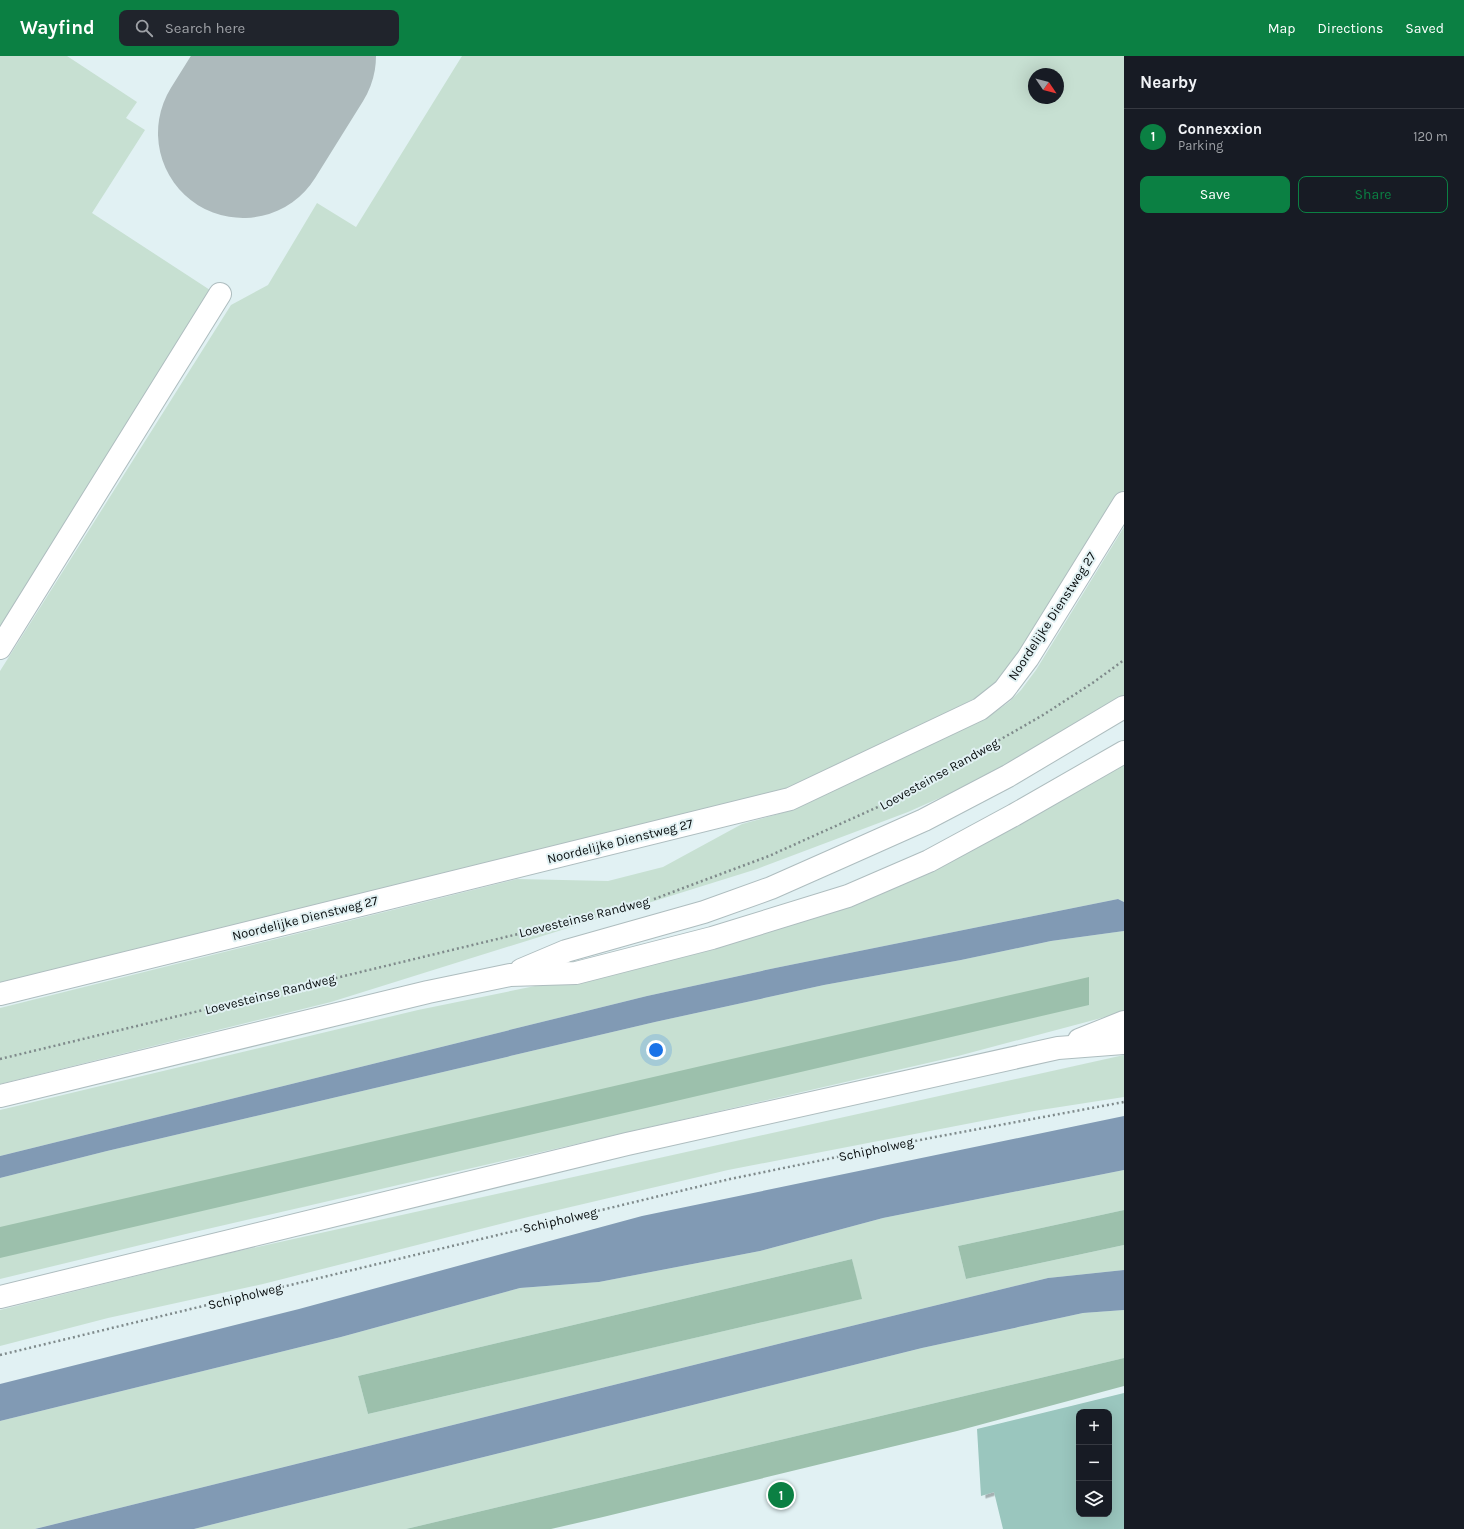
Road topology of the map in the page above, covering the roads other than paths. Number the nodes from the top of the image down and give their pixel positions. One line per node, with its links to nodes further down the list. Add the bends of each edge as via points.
1 (220, 294): 3 (street)
2 (1124, 503): 7 (street, Noordelijke Dienstweg 27, via 1028,658 1004,690 980,709 790,799)
3 (0, 648)
4 (1124, 707): 6 (street, Loevesteinse Randweg, via 1008,776 924,820 772,888 704,912 566,951)
5 (1124, 752): 6 (street, Loevesteinse Randweg, via 929,861 848,896 712,938 576,973)
6 (510, 976): 11 (street, Loevesteinse Randweg, via 421,994)
7 (0, 994)
8 (1124, 1022): 10 (street)
9 (1124, 1043): 10 (street)
10 (1058, 1048): 12 (street, via 627,1144)
11 (0, 1096)
12 (0, 1297)

